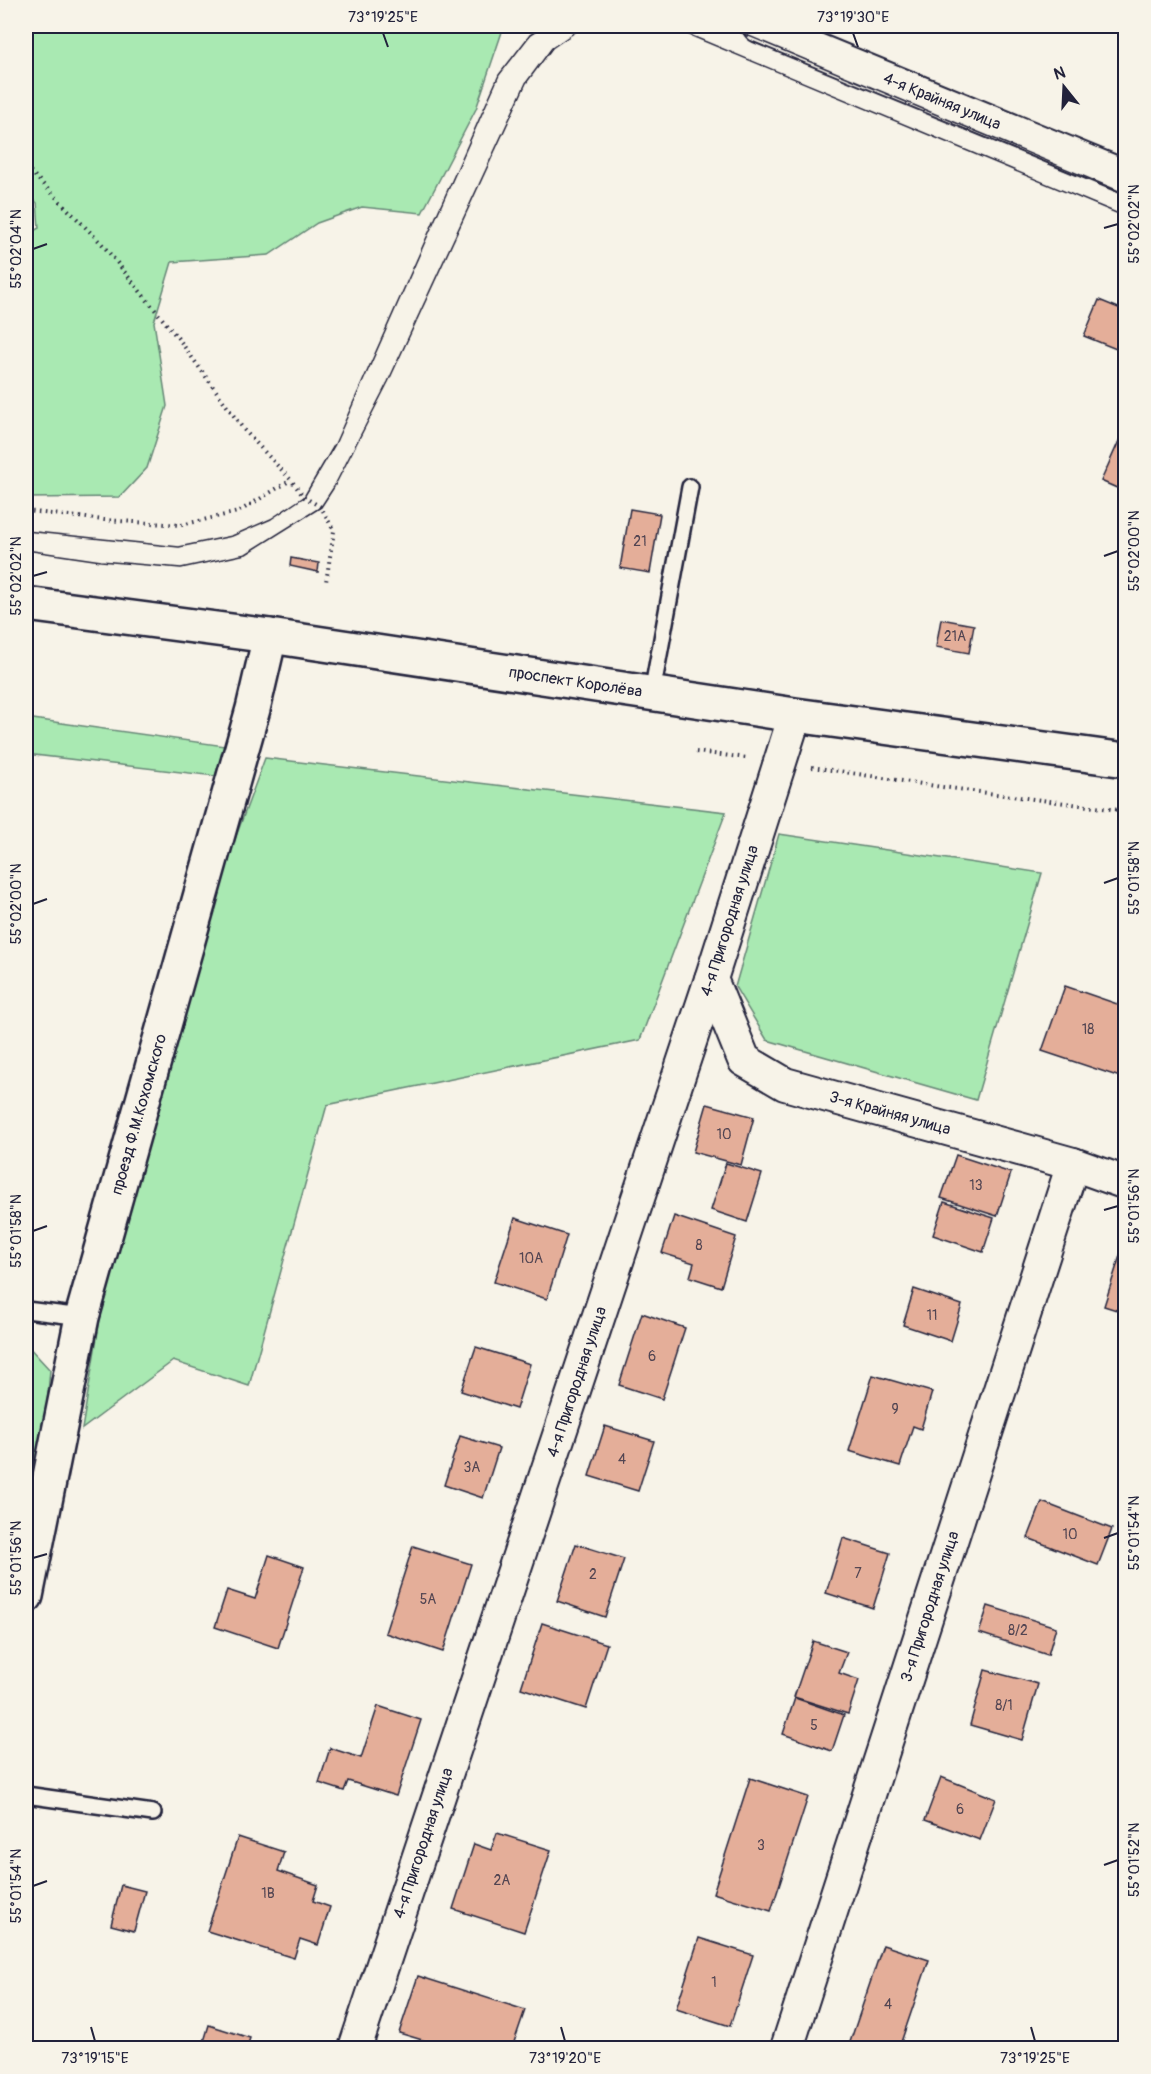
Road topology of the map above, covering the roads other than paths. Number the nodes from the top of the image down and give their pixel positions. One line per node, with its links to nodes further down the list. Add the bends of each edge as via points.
1 (759, 26): 2 (street, 4-я Крайняя улица)
2 (1125, 177)
3 (690, 486): 6 (lane)
4 (26, 604): 5 (main road, проспект Королёва)
5 (270, 636): 6 (main road, проспект Королёва); 13 (main road, проезд Ф.М.Кохомского, via 253,709)
6 (652, 693): 7 (main road, проспект Королёва)
7 (795, 715): 8 (main road, проспект Королёва); 9 (street, 4-я Пригородная улица)
8 (1125, 760)
9 (711, 979): 10 (street, 3-я Крайняя улица, via 744,1060 784,1084); 17 (street, 4-я Пригородная улица)
10 (1072, 1164): 11 (street, 3-я Крайняя улица); 18 (street, 3-я Пригородная улица)
11 (1125, 1183)
12 (26, 1310): 13 (lane)
13 (82, 1317): 14 (main road, проезд Ф.М.Кохомского)
14 (26, 1596)
15 (26, 1795): 16 (lane)
16 (153, 1813)
17 (355, 2049)
18 (787, 2049)

